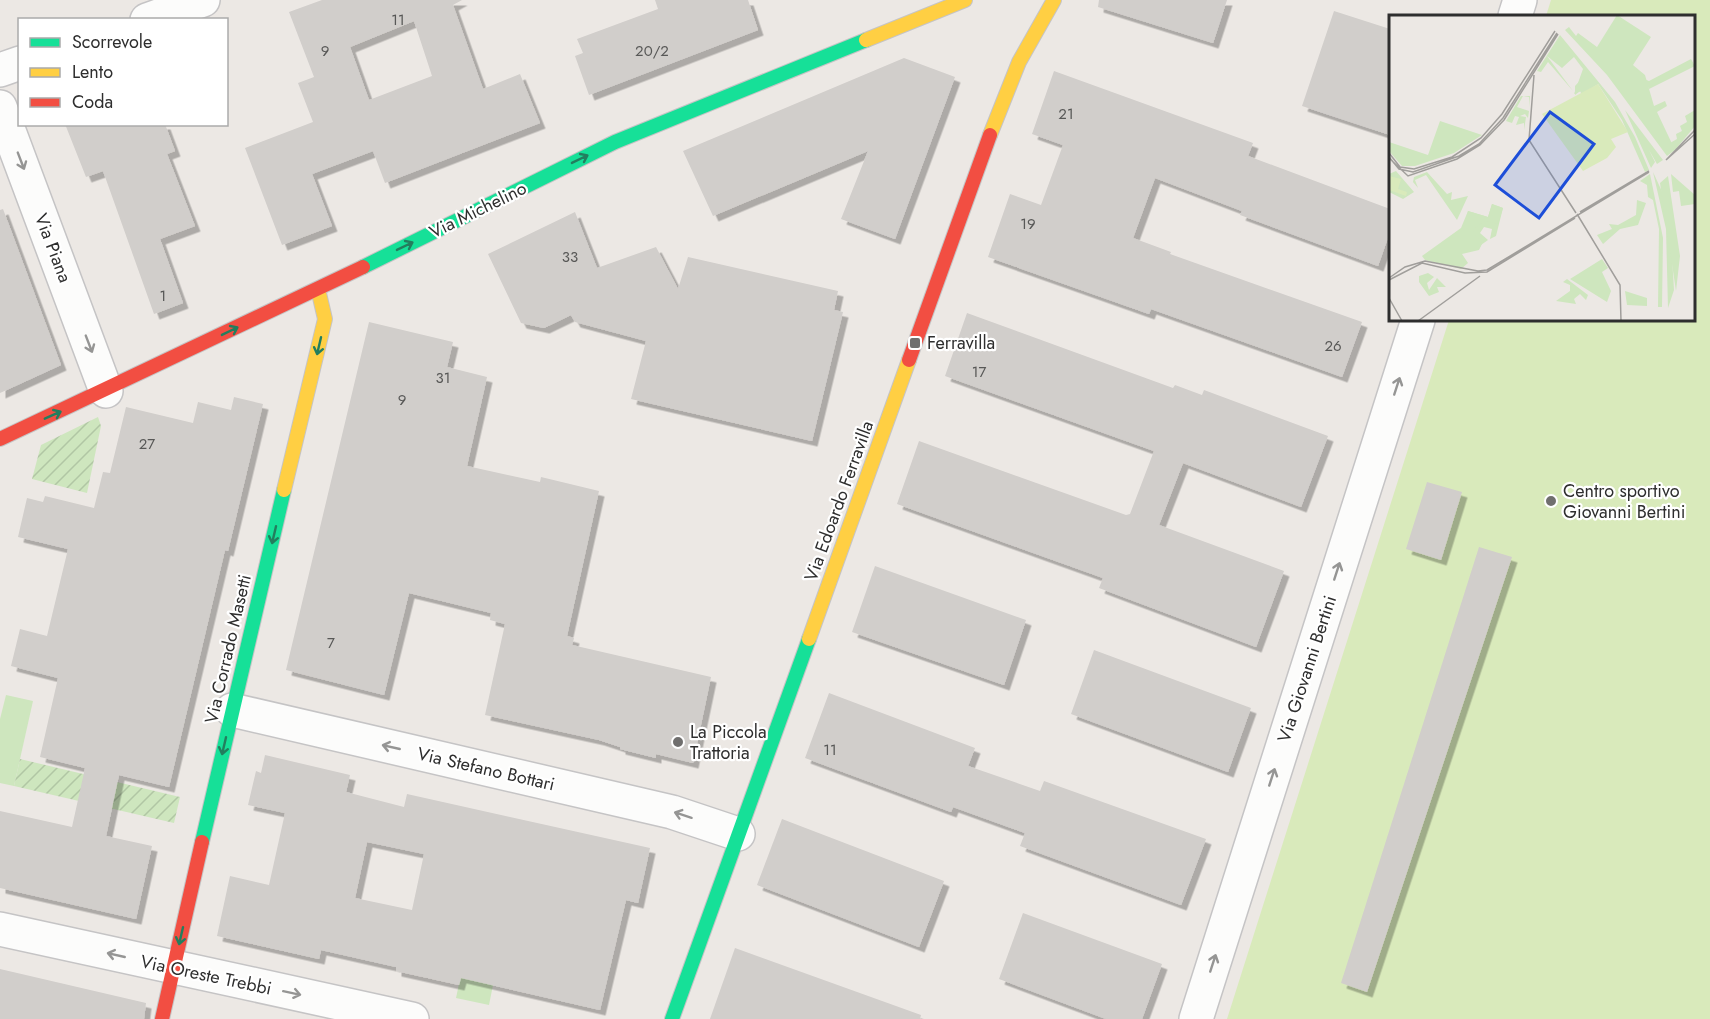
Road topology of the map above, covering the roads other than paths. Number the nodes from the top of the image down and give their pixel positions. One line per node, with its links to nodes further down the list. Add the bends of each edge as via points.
1 (203, 0): 6 (street)
2 (965, 0): 10 (street, Via Michelino, one-way to 2, via 615,142)
3 (1051, 0): 15 (street, Via Edoardo Ferravilla, via 1013,77 976,173)
4 (1520, 0): 5 (street)
5 (1515, 15)
6 (153, 18)
7 (18, 64): 8 (street)
8 (0, 70)
9 (0, 106): 12 (street, Via Piana, one-way to 12)
10 (318, 289): 12 (street, Via Michelino, one-way to 10); 14 (street, Via Corrado Masetti, one-way to 14, via 325,319)
11 (1418, 321): 21 (street, Via Giovanni Bertini, one-way to 11)
12 (106, 390): 13 (street, Via Michelino, one-way to 12)
13 (0, 439)
14 (232, 710): 15 (street, Via Stefano Bottari, one-way to 14, via 672,812); 17 (street, Via Corrado Masetti, one-way to 17)
15 (738, 834): 20 (street, Via Edoardo Ferravilla)
16 (0, 929): 17 (street, Via Oreste Trebbi, one-way to 16)
17 (173, 968): 18 (street, Via Corrado Masetti); 19 (street, Via Oreste Trebbi, one-way to 19)
18 (162, 1019)
19 (412, 1019)
20 (672, 1019)
21 (1196, 1019)

